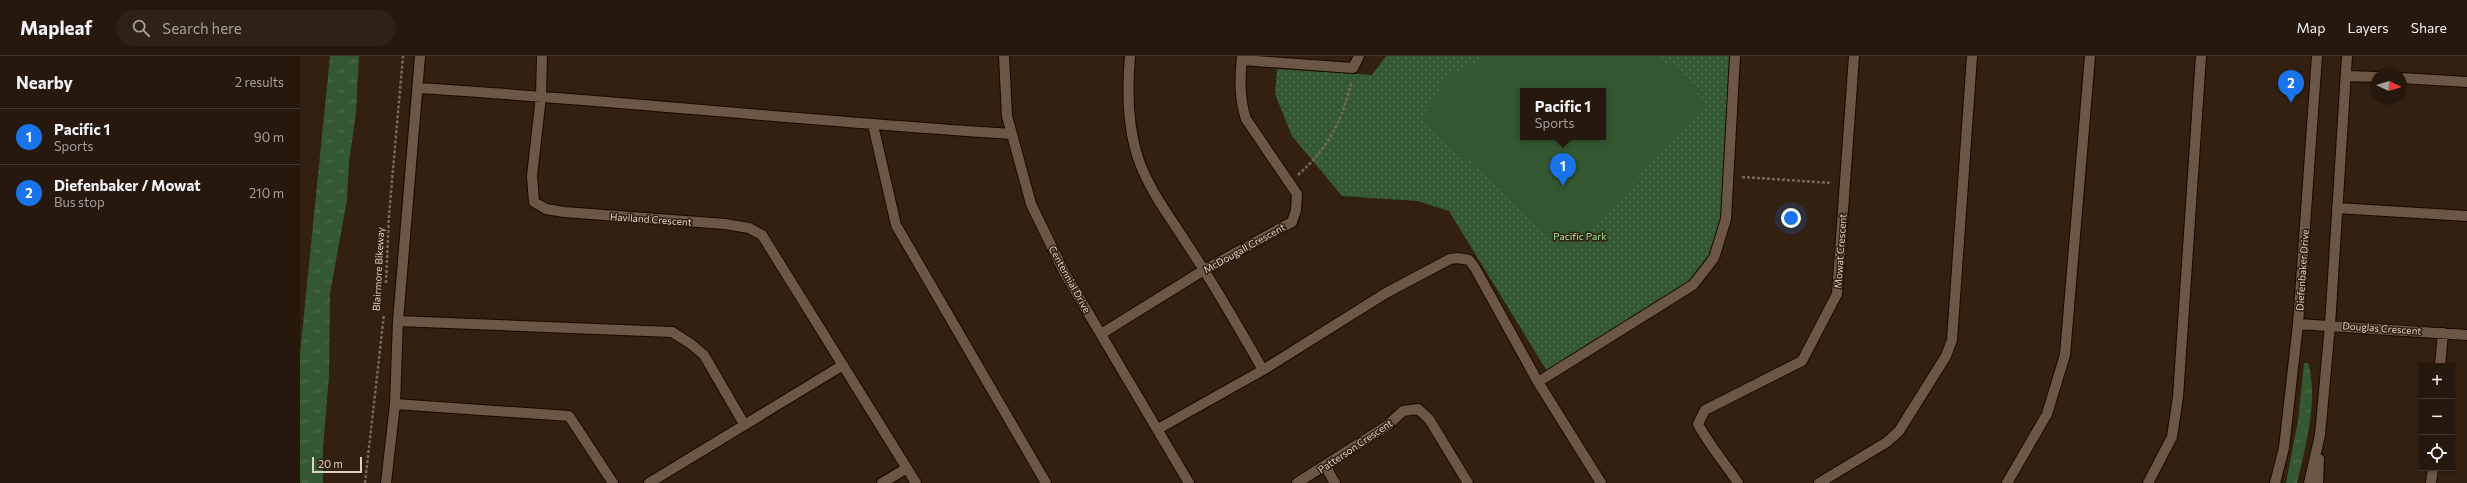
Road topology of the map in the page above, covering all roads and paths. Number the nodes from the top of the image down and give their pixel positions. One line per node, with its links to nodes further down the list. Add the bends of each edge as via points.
1 (403, 56): 30 (path, Blairmore Bikeway, via 389,215)
2 (420, 56): 20 (street)
3 (542, 56): 21 (street, Haviland Crescent)
4 (1004, 56): 23 (street, Centennial Drive, via 1004,90)
5 (1130, 56): 29 (street, via 1127,86 1129,116 1138,158 1144,175)
6 (1359, 56): 14 (street, via 1353,68)
7 (1735, 56): 25 (street)
8 (1854, 56): 61 (street, Mowat Crescent, via 1836,294 1802,361 1705,410 1698,424)
9 (1972, 56): 62 (street, via 1952,340 1946,356 1900,431 1887,442)
10 (2090, 56): 63 (street, via 2065,355 2047,414)
11 (2201, 56): 64 (street, via 2178,398 2172,437)
12 (2317, 56): 33 (street, Diefenbaker Drive)
13 (2347, 56): 15 (street)
14 (1242, 58): 29 (street, McDougall Crescent, via 1240,86 1246,119 1297,194 1296,210 1292,222)
15 (2346, 76): 16 (street); 27 (street)
16 (2371, 77)
17 (1353, 78): 24 (path, via 1338,126 1320,153)
18 (2407, 78): 19 (street)
19 (2467, 82)
20 (418, 88): 21 (street); 32 (street)
21 (541, 96): 22 (street); 39 (street, Haviland Crescent, via 532,176 534,202 546,209 564,212 749,228 762,235)
22 (872, 125): 23 (street); 55 (street, via 896,225)
23 (1012, 134): 36 (street, Centennial Drive, via 1031,204 1064,272)
24 (1303, 170)
25 (1729, 176): 26 (path); 41 (street, via 1726,219 1714,258 1693,285)
26 (1830, 183)
27 (2337, 208): 28 (street); 34 (street)
28 (2467, 216)
29 (1204, 270): 36 (street, McDougall Crescent); 40 (street)
30 (386, 288)
31 (384, 311): 49 (path, Blairmore Bikeway)
32 (398, 321): 42 (street); 43 (street, via 672,332 704,355)
33 (2298, 324): 34 (street, Douglas Crescent); 65 (street, Diefenbaker Drive, via 2284,448)
34 (2330, 325): 35 (street, Douglas Crescent); 45 (street)
35 (2443, 333): 37 (street, Douglas Crescent); 38 (street)
36 (1101, 334): 44 (street, Centennial Drive)
37 (2467, 335)
38 (2440, 363)
39 (843, 365): 43 (street); 47 (street, Haviland Crescent)
40 (1263, 370): 41 (street, via 1386,293 1450,259 1458,258 1469,260 1475,268); 44 (street)
41 (1538, 382): 60 (street)
42 (395, 404): 50 (street); 51 (street, via 569,416)
43 (744, 424): 52 (street)
44 (1158, 429): 56 (street, Centennial Drive)
45 (2320, 435): 66 (street); 67 (street)
46 (1325, 466): 57 (street, Patterson Crescent); 58 (street); 59 (street, Patterson Crescent, via 1388,425 1403,411 1418,409 1429,420)
47 (907, 468): 53 (street); 54 (street, Haviland Crescent)
48 (2432, 471): 68 (street)
49 (365, 483)
50 (386, 483)
51 (613, 483)
52 (649, 483)
53 (882, 483)
54 (916, 483)
55 (1046, 483)
56 (1189, 483)
57 (1297, 483)
58 (1335, 483)
59 (1468, 483)
60 (1601, 483)
61 (1738, 483)
62 (1820, 483)
63 (2008, 483)
64 (2148, 483)
65 (2275, 483)
66 (2309, 483)
67 (2318, 483)
68 (2431, 483)

